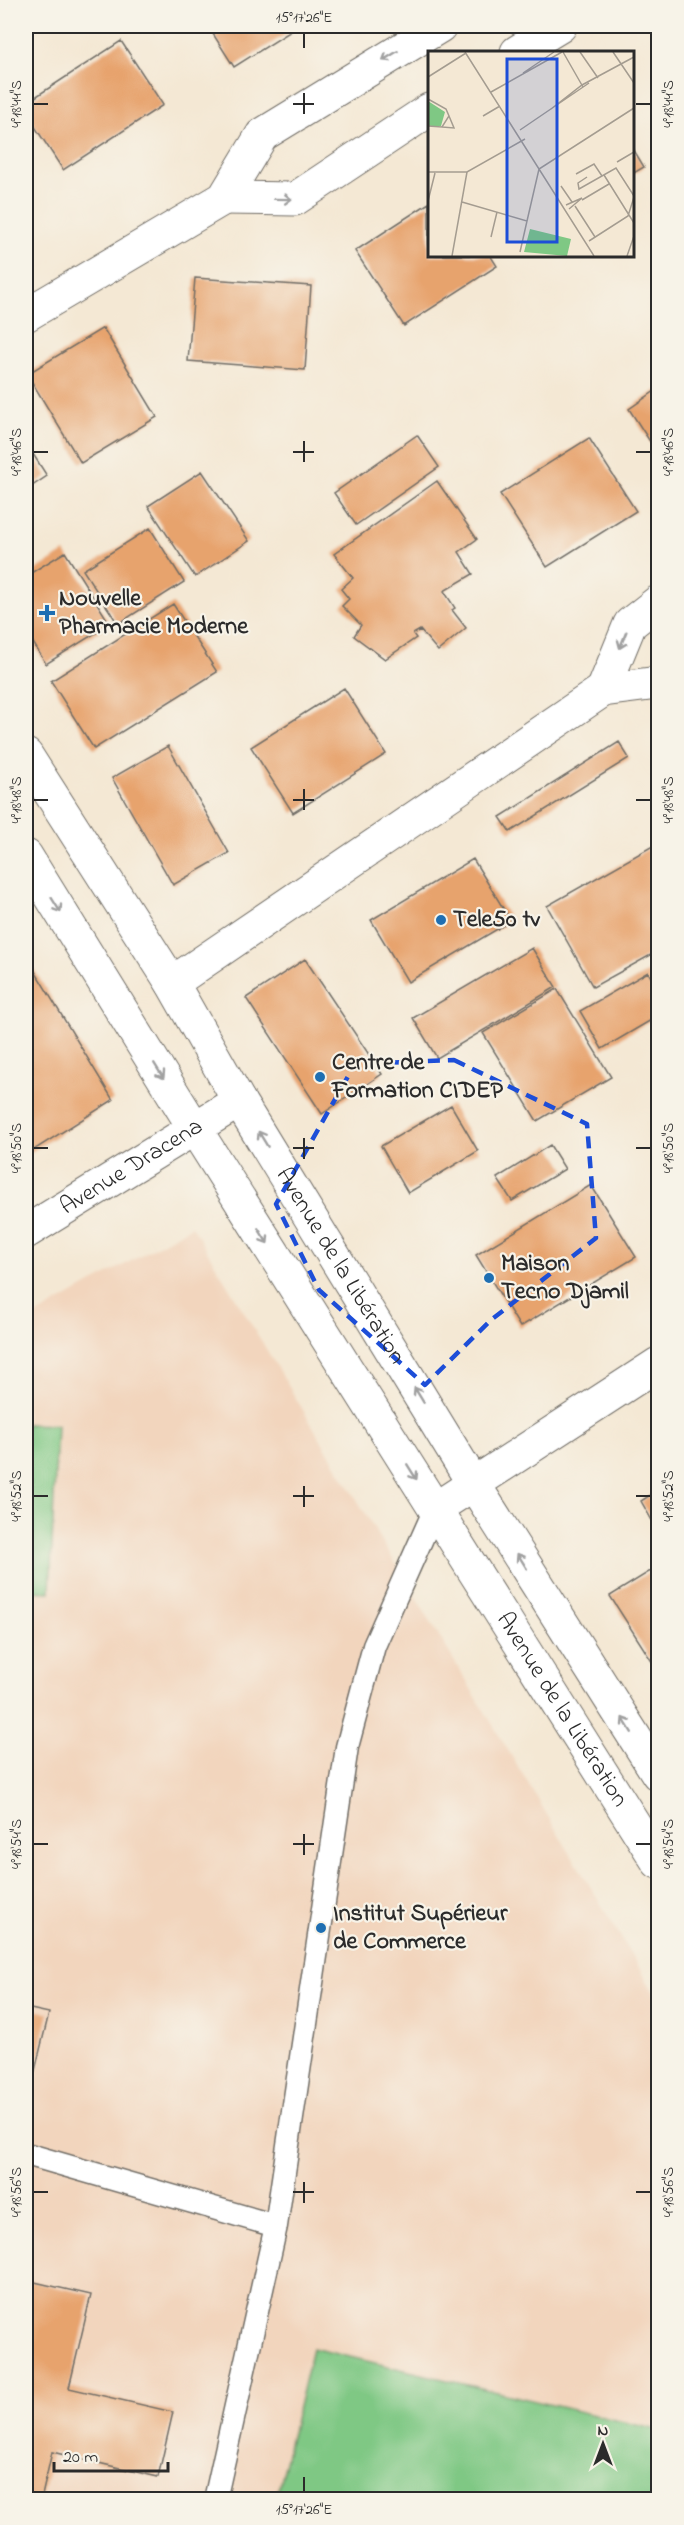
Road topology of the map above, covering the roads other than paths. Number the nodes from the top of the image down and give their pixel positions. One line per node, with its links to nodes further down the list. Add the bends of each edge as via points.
1 (440, 26): 5 (main road, one-way to 5, via 262,135)
2 (560, 26): 3 (main road)
3 (519, 51)
4 (428, 111): 5 (main road, one-way to 4, via 295,199)
5 (224, 198): 6 (main road)
6 (26, 315)
7 (658, 602): 9 (main road, one-way to 9, via 630,624)
8 (658, 683): 9 (main road)
9 (603, 690): 12 (main road)
10 (26, 755): 12 (main road, Avenue de la Libération)
11 (26, 856): 14 (main road, Avenue de la Libération, one-way to 14)
12 (172, 983): 13 (main road, Avenue de la Libération)
13 (239, 1101): 14 (main road, Avenue Dracena); 17 (main road, Avenue de la Libération, one-way to 13)
14 (195, 1129): 15 (main road, Avenue Dracena); 18 (main road, Avenue de la Libération, one-way to 18)
15 (26, 1232)
16 (658, 1364): 17 (main road)
17 (473, 1483): 18 (main road); 19 (main road, Avenue de la Libération, one-way to 17)
18 (435, 1509): 20 (main road, Avenue de la Libération); 22 (lane, via 374,1646 347,1746)
19 (658, 1774)
20 (658, 1862)
21 (26, 2154): 22 (lane)
22 (276, 2226): 23 (lane)
23 (215, 2499)

